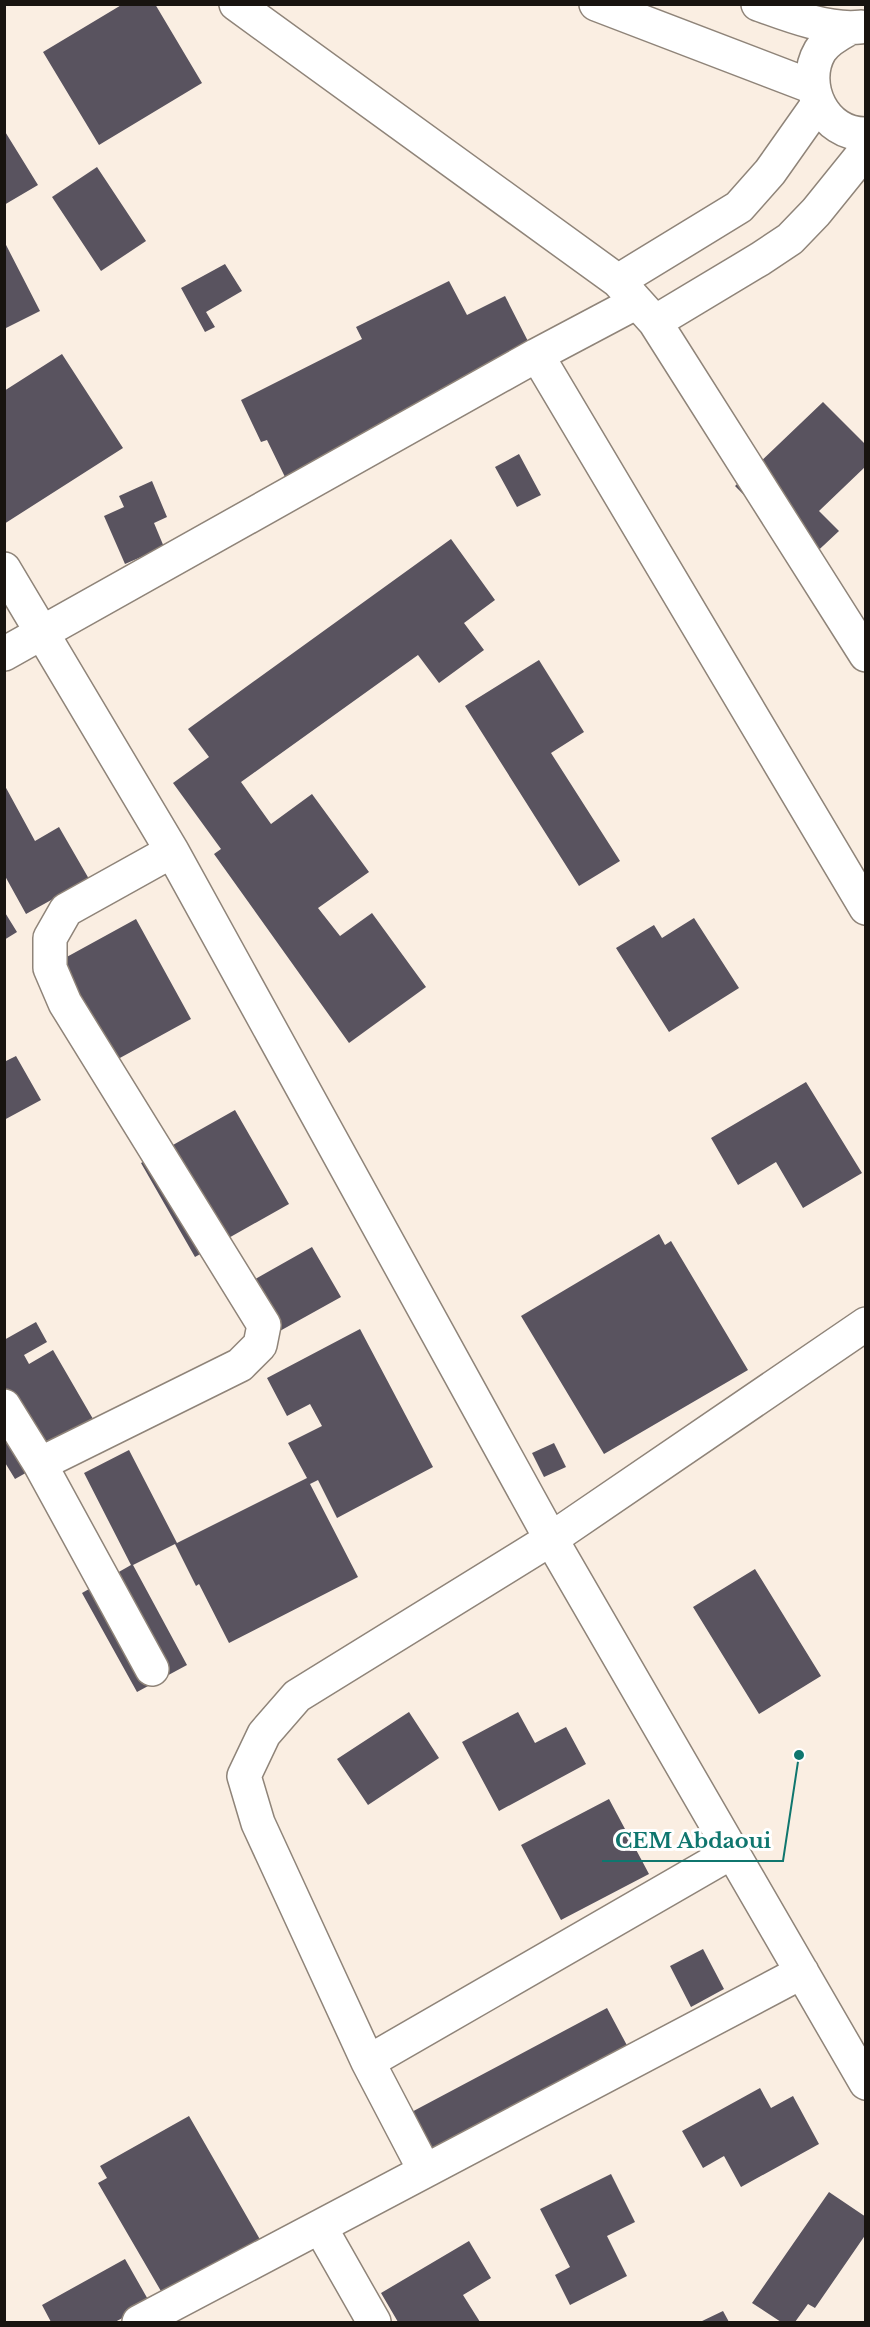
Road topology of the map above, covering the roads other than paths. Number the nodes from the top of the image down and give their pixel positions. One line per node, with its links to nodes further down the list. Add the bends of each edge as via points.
1 (236, 4): 8 (street)
2 (596, 4): 5 (street)
3 (758, 4): 4 (street, via 796,17)
4 (858, 27): 5 (street, via 834,37 821,50 814,68)
5 (815, 95): 6 (street, via 828,119 843,129); 8 (street, via 770,172 739,207)
6 (866, 134)
7 (866, 150): 8 (street, via 816,212 760,260)
8 (636, 302): 9 (street); 13 (street)
9 (537, 355): 11 (street); 15 (street)
10 (4, 569): 11 (street)
11 (42, 632): 12 (street); 14 (street)
12 (4, 654)
13 (866, 655)
14 (172, 851): 18 (street, via 66,910 50,938 50,968 65,1003 264,1325 260,1345 240,1365); 19 (street)
15 (866, 908)
16 (866, 1324): 19 (street)
17 (4, 1406): 18 (street)
18 (40, 1464): 20 (street)
19 (551, 1539): 21 (street); 23 (street, via 297,1696 264,1734 244,1776 258,1823)
20 (152, 1669)
21 (732, 1852): 22 (street); 23 (street)
22 (802, 1972): 24 (street); 25 (street)
23 (368, 2062): 25 (street)
24 (866, 2084)
25 (425, 2171): 26 (street)
26 (320, 2227): 27 (street); 28 (street)
27 (139, 2322)
28 (374, 2322)

